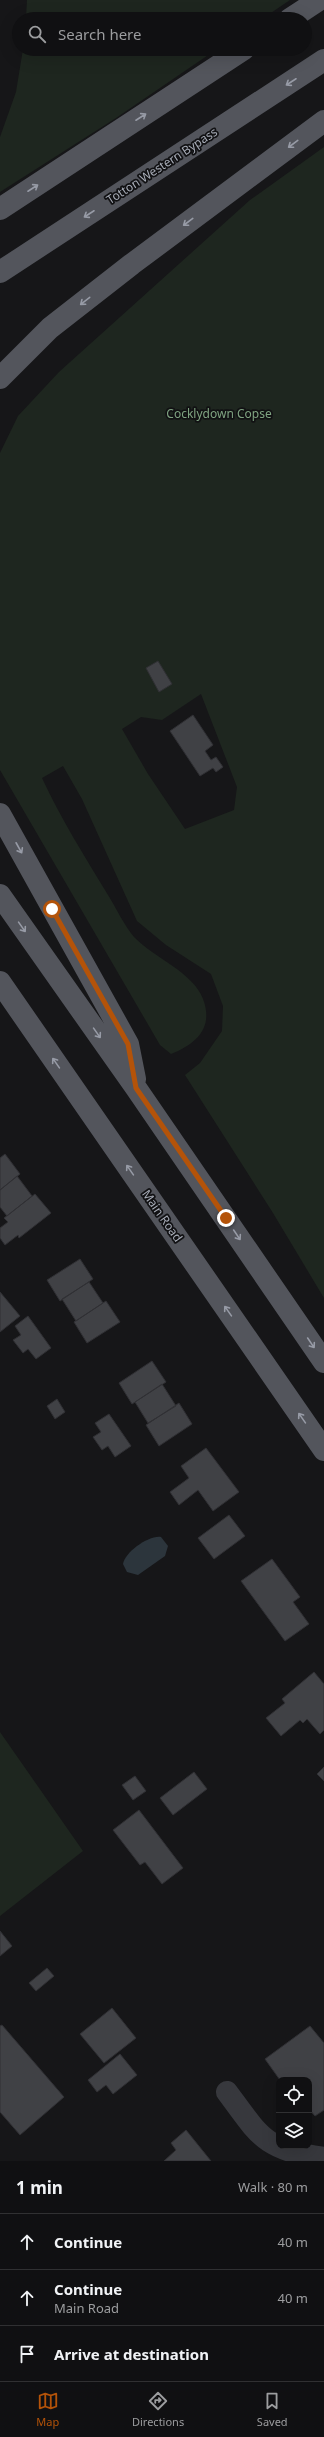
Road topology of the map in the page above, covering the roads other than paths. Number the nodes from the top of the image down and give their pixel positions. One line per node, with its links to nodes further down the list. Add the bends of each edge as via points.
1 (319, 0): 2 (main road)
2 (301, 12)
3 (233, 56): 6 (main road, one-way to 3)
4 (324, 60): 7 (main road, Totton Western Bypass, one-way to 7)
5 (324, 121): 8 (main road, one-way to 8, via 50,328)
6 (0, 209)
7 (0, 272)
8 (0, 378)
9 (0, 814): 12 (main road, one-way to 12, via 128,1044)
10 (0, 895): 12 (main road, one-way to 12)
11 (0, 982): 14 (main road, Main Road, one-way to 11)
12 (136, 1088): 13 (main road, one-way to 13)
13 (324, 1362)
14 (324, 1450)
15 (227, 2092): 16 (street, via 258,2134 271,2144)
16 (324, 2158)

